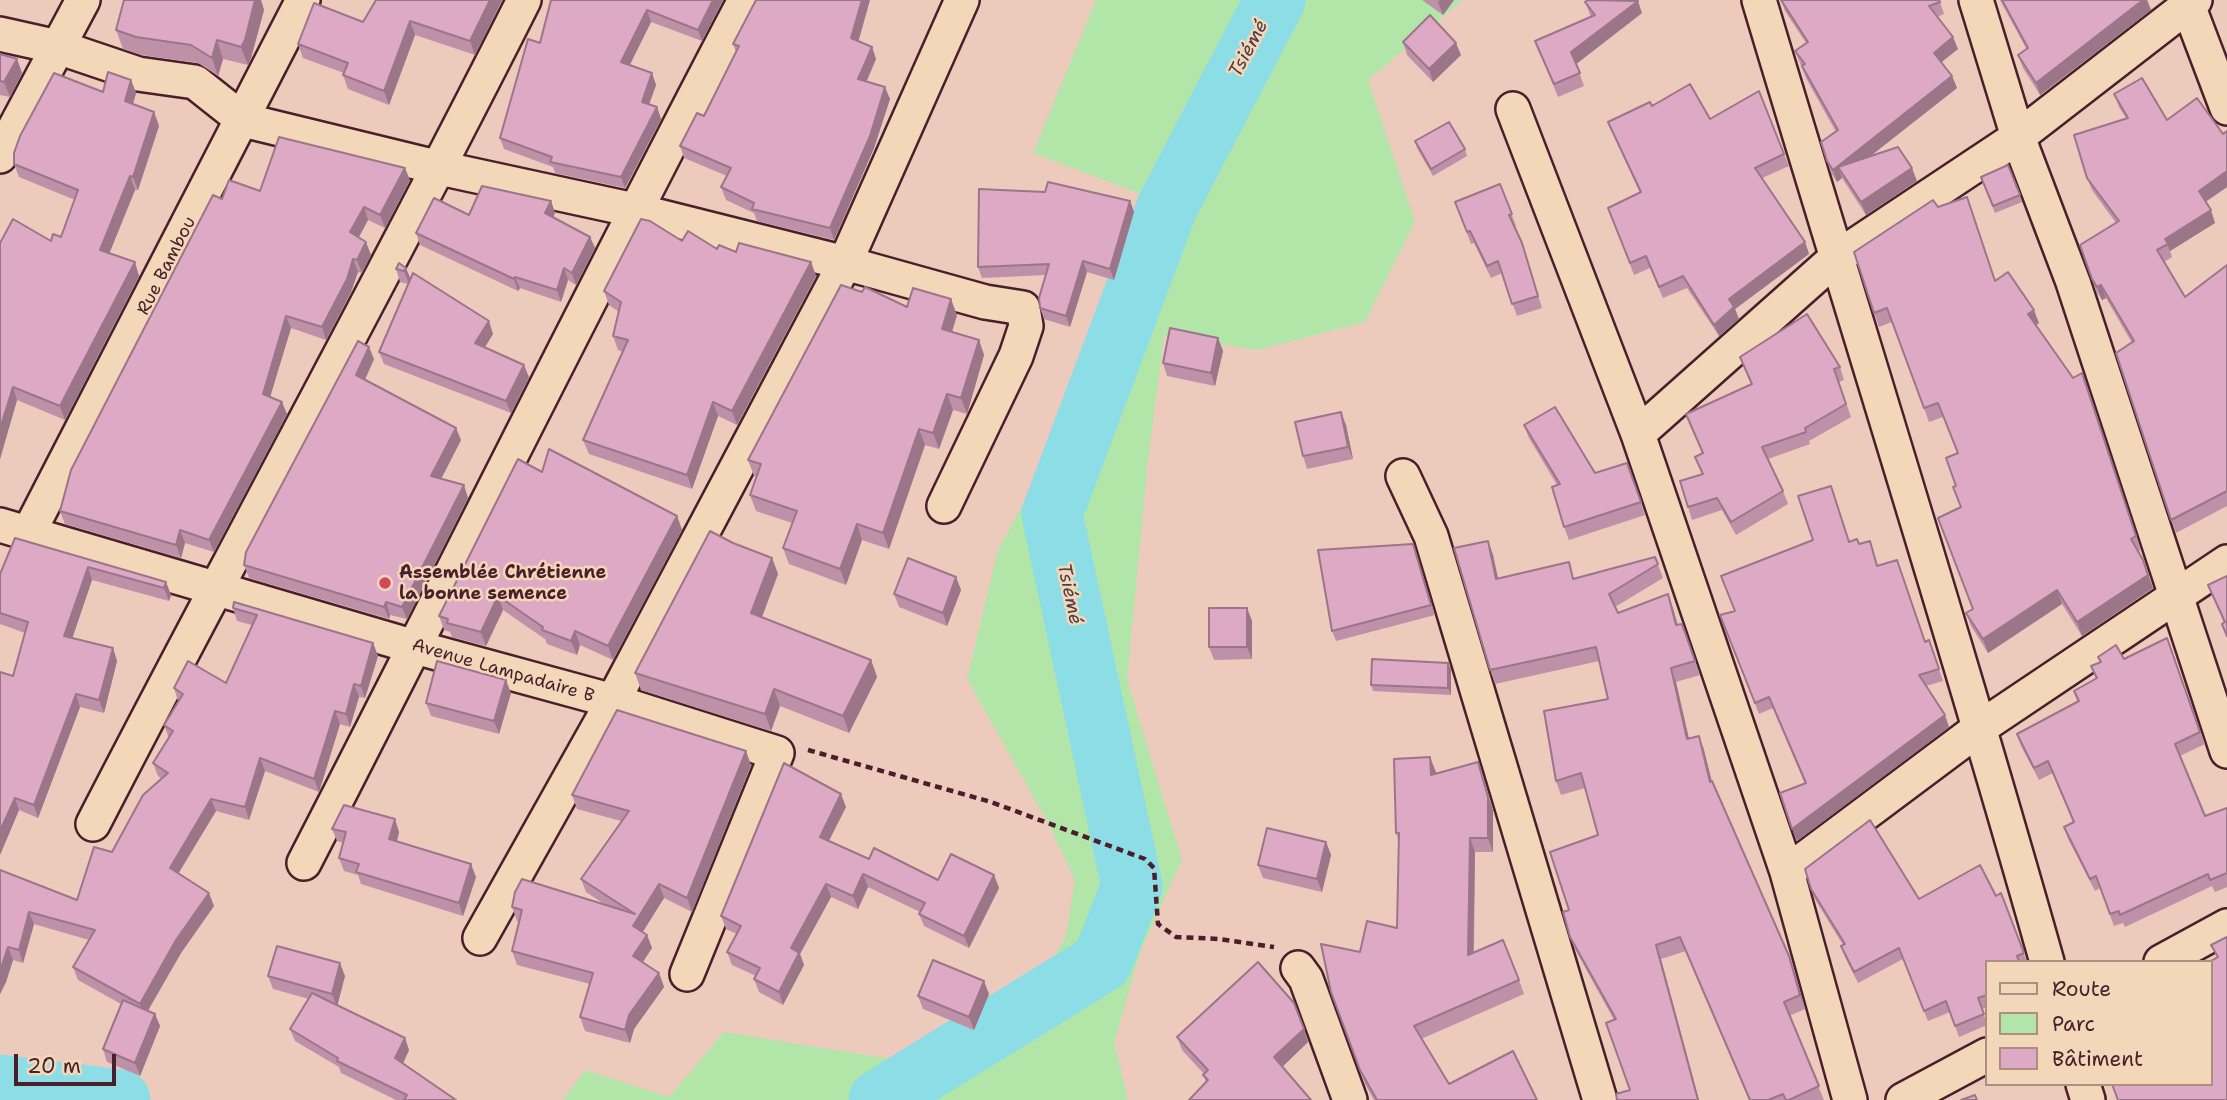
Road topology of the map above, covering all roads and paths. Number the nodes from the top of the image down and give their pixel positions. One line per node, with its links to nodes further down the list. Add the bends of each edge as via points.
1 (82, 0): 10 (street)
2 (303, 0): 13 (street, Rue Bambou)
3 (524, 0): 16 (street)
4 (745, 0): 17 (street)
5 (962, 0): 19 (street)
6 (1759, 0): 18 (street)
7 (1976, 0): 14 (street)
8 (2190, 2): 11 (street); 14 (street)
9 (0, 34): 10 (street)
10 (58, 47): 13 (street, via 138,74 195,82); 15 (street)
11 (2227, 108)
12 (1513, 110): 20 (street)
13 (243, 120): 16 (street); 23 (street, Rue Bambou)
14 (2018, 136): 18 (street); 26 (street, via 2073,282)
15 (0, 156)
16 (440, 168): 17 (street); 25 (street)
17 (634, 211): 19 (street); 27 (street)
18 (1836, 258): 20 (street); 29 (street)
19 (845, 263): 22 (street, via 1023,308 1027,326 1016,356); 28 (street)
20 (1638, 433): 34 (street)
21 (1404, 476): 43 (street, via 1431,536)
22 (944, 506)
23 (14, 528): 25 (street, Avenue Lampadaire B)
24 (2227, 562): 26 (street)
25 (215, 586): 27 (street, Avenue Lampadaire B); 32 (street)
26 (2175, 598): 29 (street); 30 (street)
27 (415, 647): 28 (street, Avenue Lampadaire B); 33 (street)
28 (613, 701): 31 (street, Avenue Lampadaire B); 36 (street)
29 (1981, 727): 34 (street); 37 (street)
30 (2227, 751)
31 (777, 754): 39 (path, via 800,748 852,762 991,803 1145,859 1154,868 1158,924 1164,929 1176,937 1272,946); 40 (street)
32 (93, 824)
33 (303, 863)
34 (1787, 872): 44 (street)
35 (2227, 926): 38 (street)
36 (480, 938)
37 (2046, 960)
38 (2165, 960)
39 (1298, 968): 42 (street)
40 (687, 974)
41 (1986, 1056): 45 (street)
42 (1350, 1100)
43 (1600, 1100)
44 (1850, 1100)
45 (1903, 1100)

